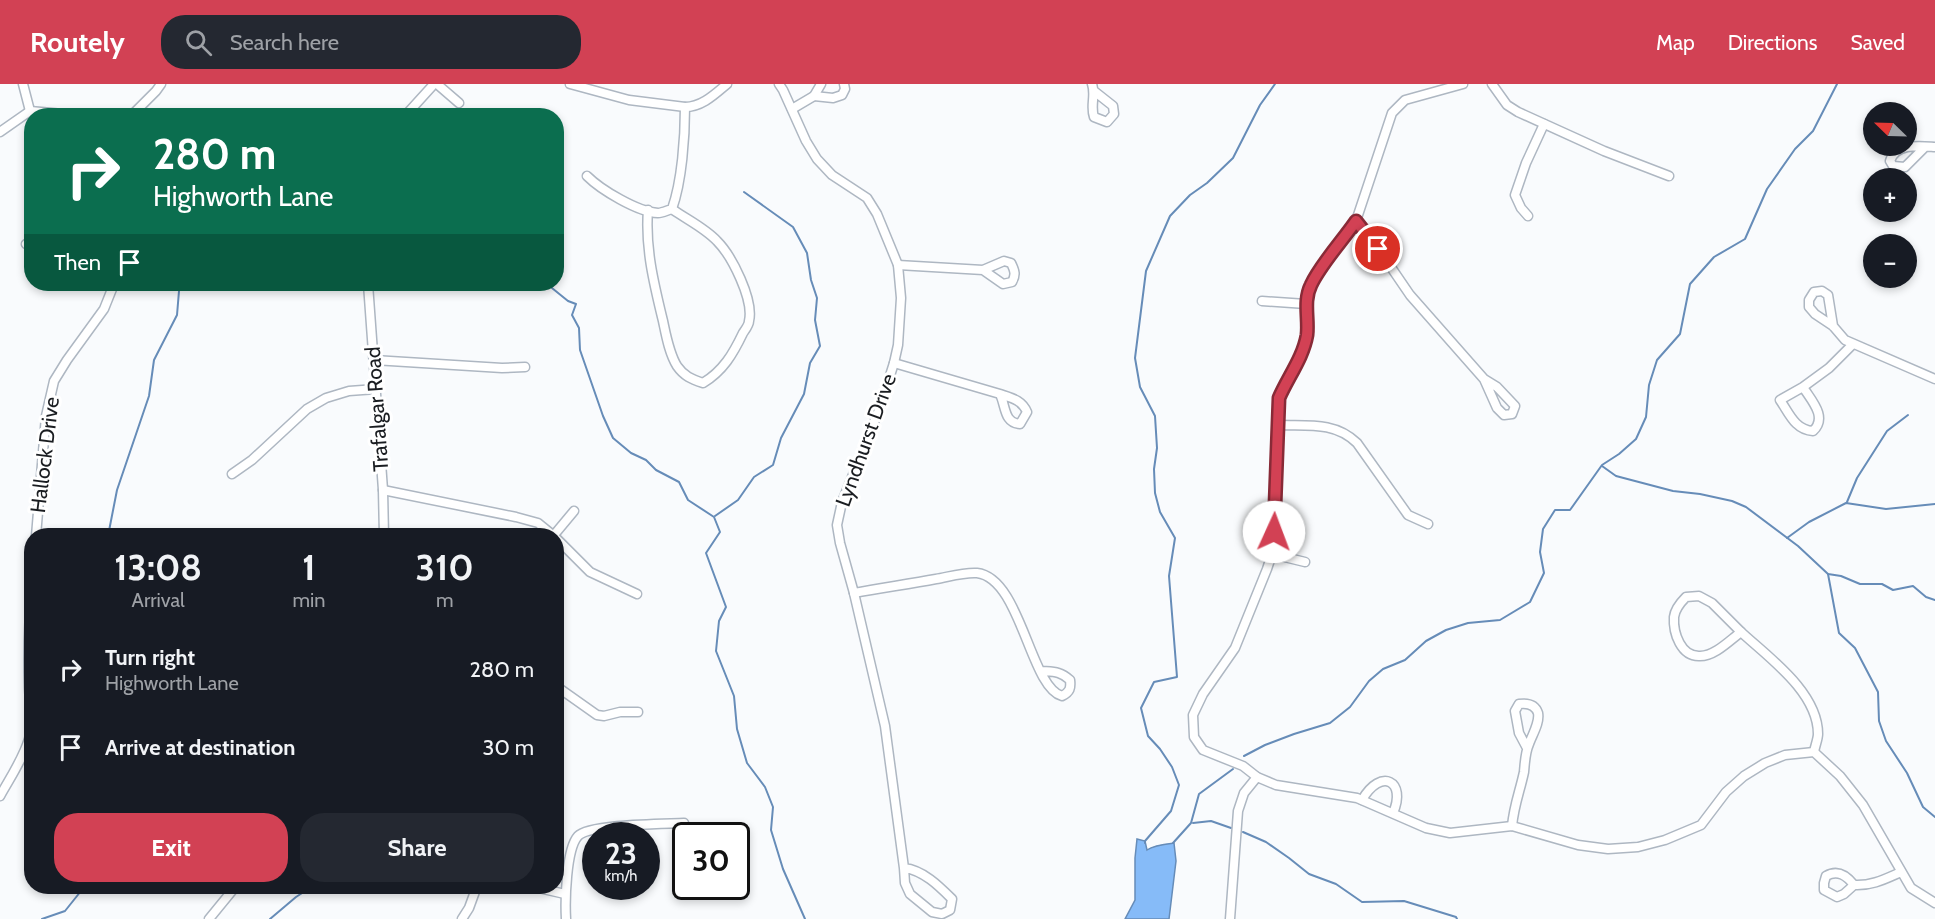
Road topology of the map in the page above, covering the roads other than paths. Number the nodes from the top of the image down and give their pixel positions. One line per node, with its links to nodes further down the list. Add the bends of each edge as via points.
1 (23, 84): 14 (street)
2 (160, 84): 15 (street)
3 (436, 84): 12 (street); 16 (street)
4 (570, 84): 13 (street, via 629,100)
5 (728, 84): 13 (street, via 707,100)
6 (778, 84): 17 (street, Lyndhurst Drive)
7 (821, 84): 11 (street)
8 (844, 84): 11 (street, via 842,95)
9 (1463, 84): 28 (street, via 1405,100 1392,113)
10 (1492, 84): 19 (street, via 1507,105)
11 (814, 96): 17 (street)
12 (459, 103)
13 (685, 107): 25 (street)
14 (29, 108)
15 (139, 108)
16 (413, 108)
17 (792, 109): 29 (street, Lyndhurst Drive, via 817,159 832,175 867,198 878,214)
18 (24, 115): 20 (street)
19 (1544, 124): 24 (street); 27 (street, via 1515,195)
20 (0, 132)
21 (1925, 147): 22 (street)
22 (1935, 147)
23 (587, 176): 26 (street, via 621,200)
24 (1669, 176)
25 (672, 209): 26 (street, via 659,213); 26 (street, via 717,240 741,279 748,300 749,321 739,342 715,376 703,382 687,378 676,364 667,340 652,274)
26 (648, 210)
27 (1528, 216)
28 (1356, 221): 34 (street, via 1310,286); 41 (street, via 1410,295)
29 (898, 265): 30 (street); 38 (street, Lyndhurst Drive, via 901,298)
30 (983, 270)
31 (111, 291): 50 (street, Hallock Drive, via 104,309 54,381 46,416)
32 (369, 291): 37 (street, Trafalgar Road)
33 (1262, 301): 34 (street)
34 (1306, 304): 45 (street, via 1307,334 1300,358 1279,398)
35 (1833, 326): 36 (street)
36 (1852, 345): 40 (street); 42 (street)
37 (374, 360): 39 (street); 43 (street, Trafalgar Road)
38 (894, 363): 44 (street); 57 (street, Lyndhurst Drive, via 837,525)
39 (525, 367)
40 (1935, 378)
41 (1484, 379)
42 (1803, 387): 42 (street, via 1780,400 1794,422 1813,431 1820,418)
43 (376, 389): 46 (street, via 349,391 307,409); 47 (street, Trafalgar Road)
44 (1000, 394)
45 (1278, 425): 49 (street, via 1326,426 1348,434 1408,515); 55 (street)
46 (232, 474)
47 (382, 490): 51 (street, Trafalgar Road); 52 (street, via 516,517)
48 (574, 511): 53 (street)
49 (1428, 524)
50 (37, 528)
51 (384, 528)
52 (545, 528)
53 (561, 528)
54 (564, 545): 58 (street, via 590,572)
55 (1272, 554): 56 (street); 66 (street, via 1235,648 1193,715 1194,736 1203,750 1243,766)
56 (1305, 562)
57 (854, 593): 60 (street, via 978,573 994,580 1007,597); 72 (street, Lyndhurst Drive, via 885,726)
58 (637, 594)
59 (1740, 632): 59 (street, via 1700,657 1686,652 1678,641 1674,618 1677,606 1686,597 1699,596 1712,603); 65 (street, via 1800,688 1815,715 1818,735)
60 (1041, 671)
61 (564, 692): 62 (street, via 597,715)
62 (638, 712)
63 (1527, 748): 63 (street, via 1538,721 1538,712 1527,703 1519,704 1515,711); 71 (street)
64 (24, 750): 67 (street)
65 (1814, 752): 71 (street, via 1785,755 1765,763 1726,792 1701,825 1638,847 1578,845); 73 (street, via 1863,805)
66 (1257, 777): 68 (street, via 1276,786); 82 (street, via 1244,793 1239,812)
67 (0, 796)
68 (1362, 800): 69 (street); 69 (street, via 1376,782 1389,782 1398,796)
69 (1393, 813): 71 (street, via 1426,828 1450,833)
70 (672, 824): 77 (street, via 582,833 574,842)
71 (1512, 826)
72 (904, 868): 72 (street, Lyndhurst Drive, via 915,869 943,890 952,899 950,910 942,914 932,912 910,894)
73 (1901, 872): 74 (street, via 1878,883); 78 (street, via 1911,888)
74 (1854, 885)
75 (228, 894): 79 (street)
76 (474, 894): 80 (street)
77 (565, 894): 81 (street)
78 (1935, 903)
79 (209, 919)
80 (462, 919)
81 (566, 919)
82 (1230, 919)

